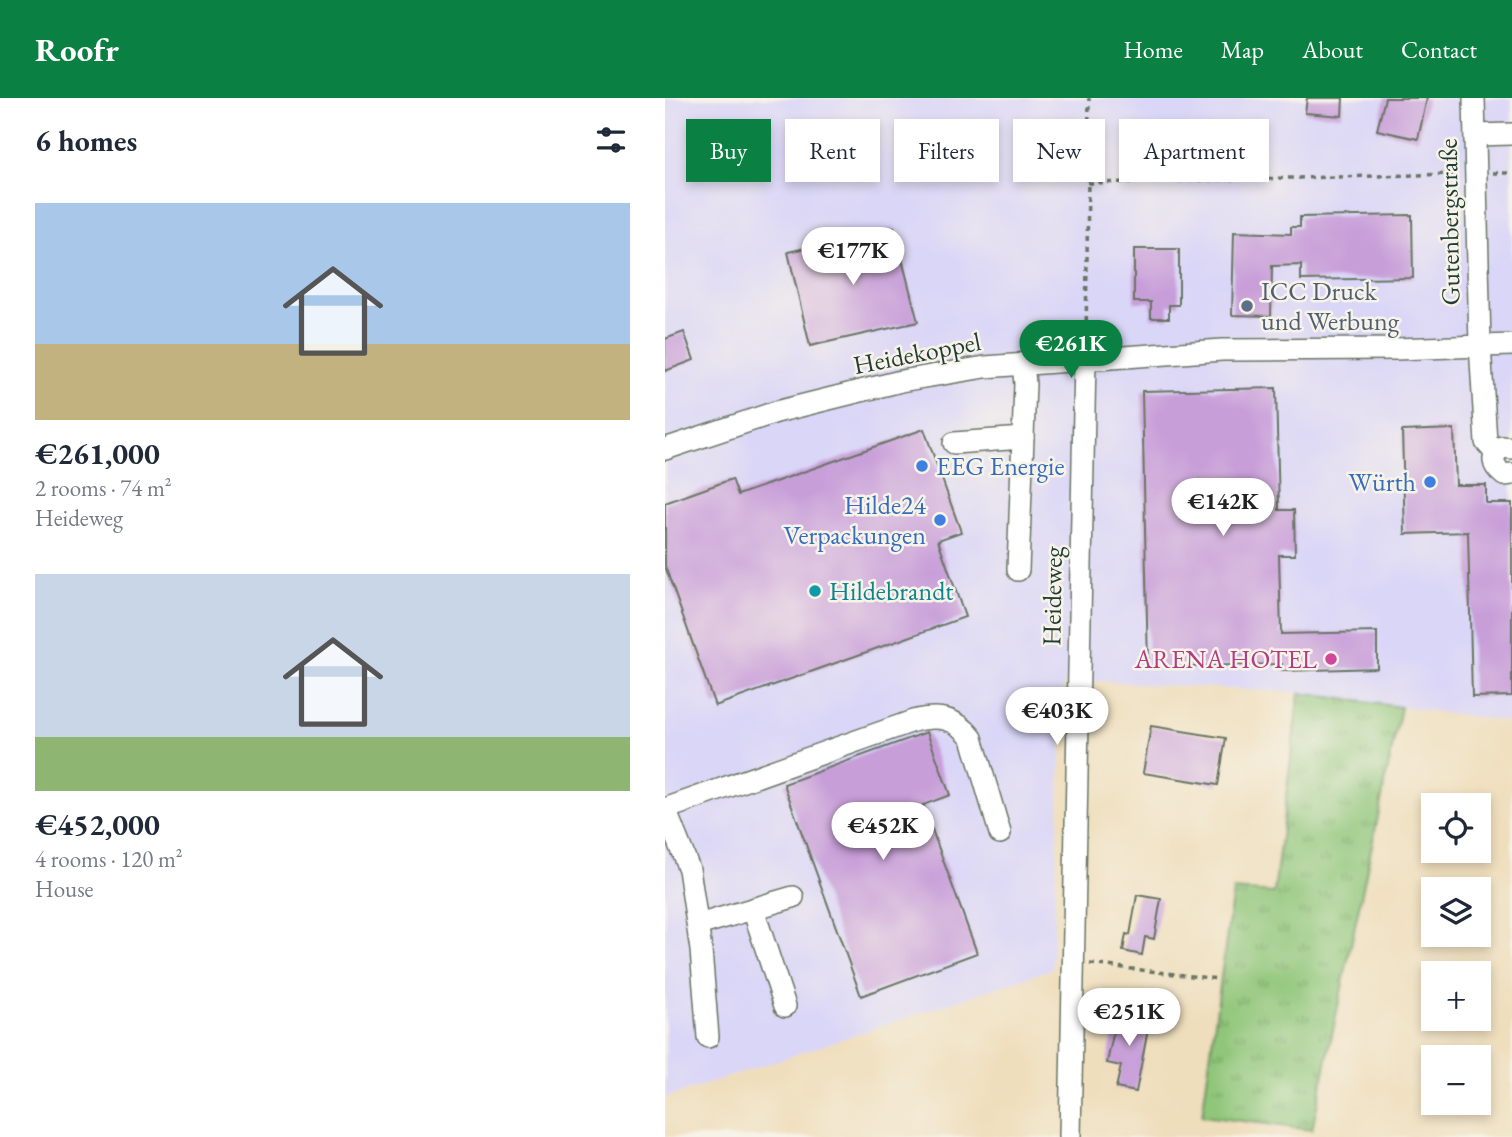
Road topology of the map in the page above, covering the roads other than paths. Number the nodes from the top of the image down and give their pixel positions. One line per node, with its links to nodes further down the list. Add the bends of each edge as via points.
1 (1474, 98): 3 (street, Gutenbergstraße)
2 (1512, 134): 3 (street)
3 (1475, 135): 4 (street, Gutenbergstraße)
4 (1480, 345): 5 (street, Heidekoppel); 6 (street, Heidekoppel); 11 (street, Gutenbergstraße, via 1486,442)
5 (1512, 345)
6 (1085, 358): 7 (street, Heidekoppel); 21 (street, Heideweg)
7 (1023, 363): 8 (street); 10 (street, Heidekoppel, via 901,381 776,412)
8 (1023, 438): 9 (street); 13 (street)
9 (954, 443)
10 (665, 449)
11 (1504, 450): 12 (street, Gutenbergstraße, via 1493,460 1504,475)
12 (1512, 474)
13 (1018, 570)
14 (665, 809): 15 (street, via 913,721 940,717 952,720 972,738); 18 (street, via 689,869)
15 (1000, 833)
16 (793, 897): 17 (street)
17 (753, 909): 18 (street); 19 (street)
18 (698, 925): 20 (street)
19 (785, 1006)
20 (708, 1037)
21 (1070, 1137)

